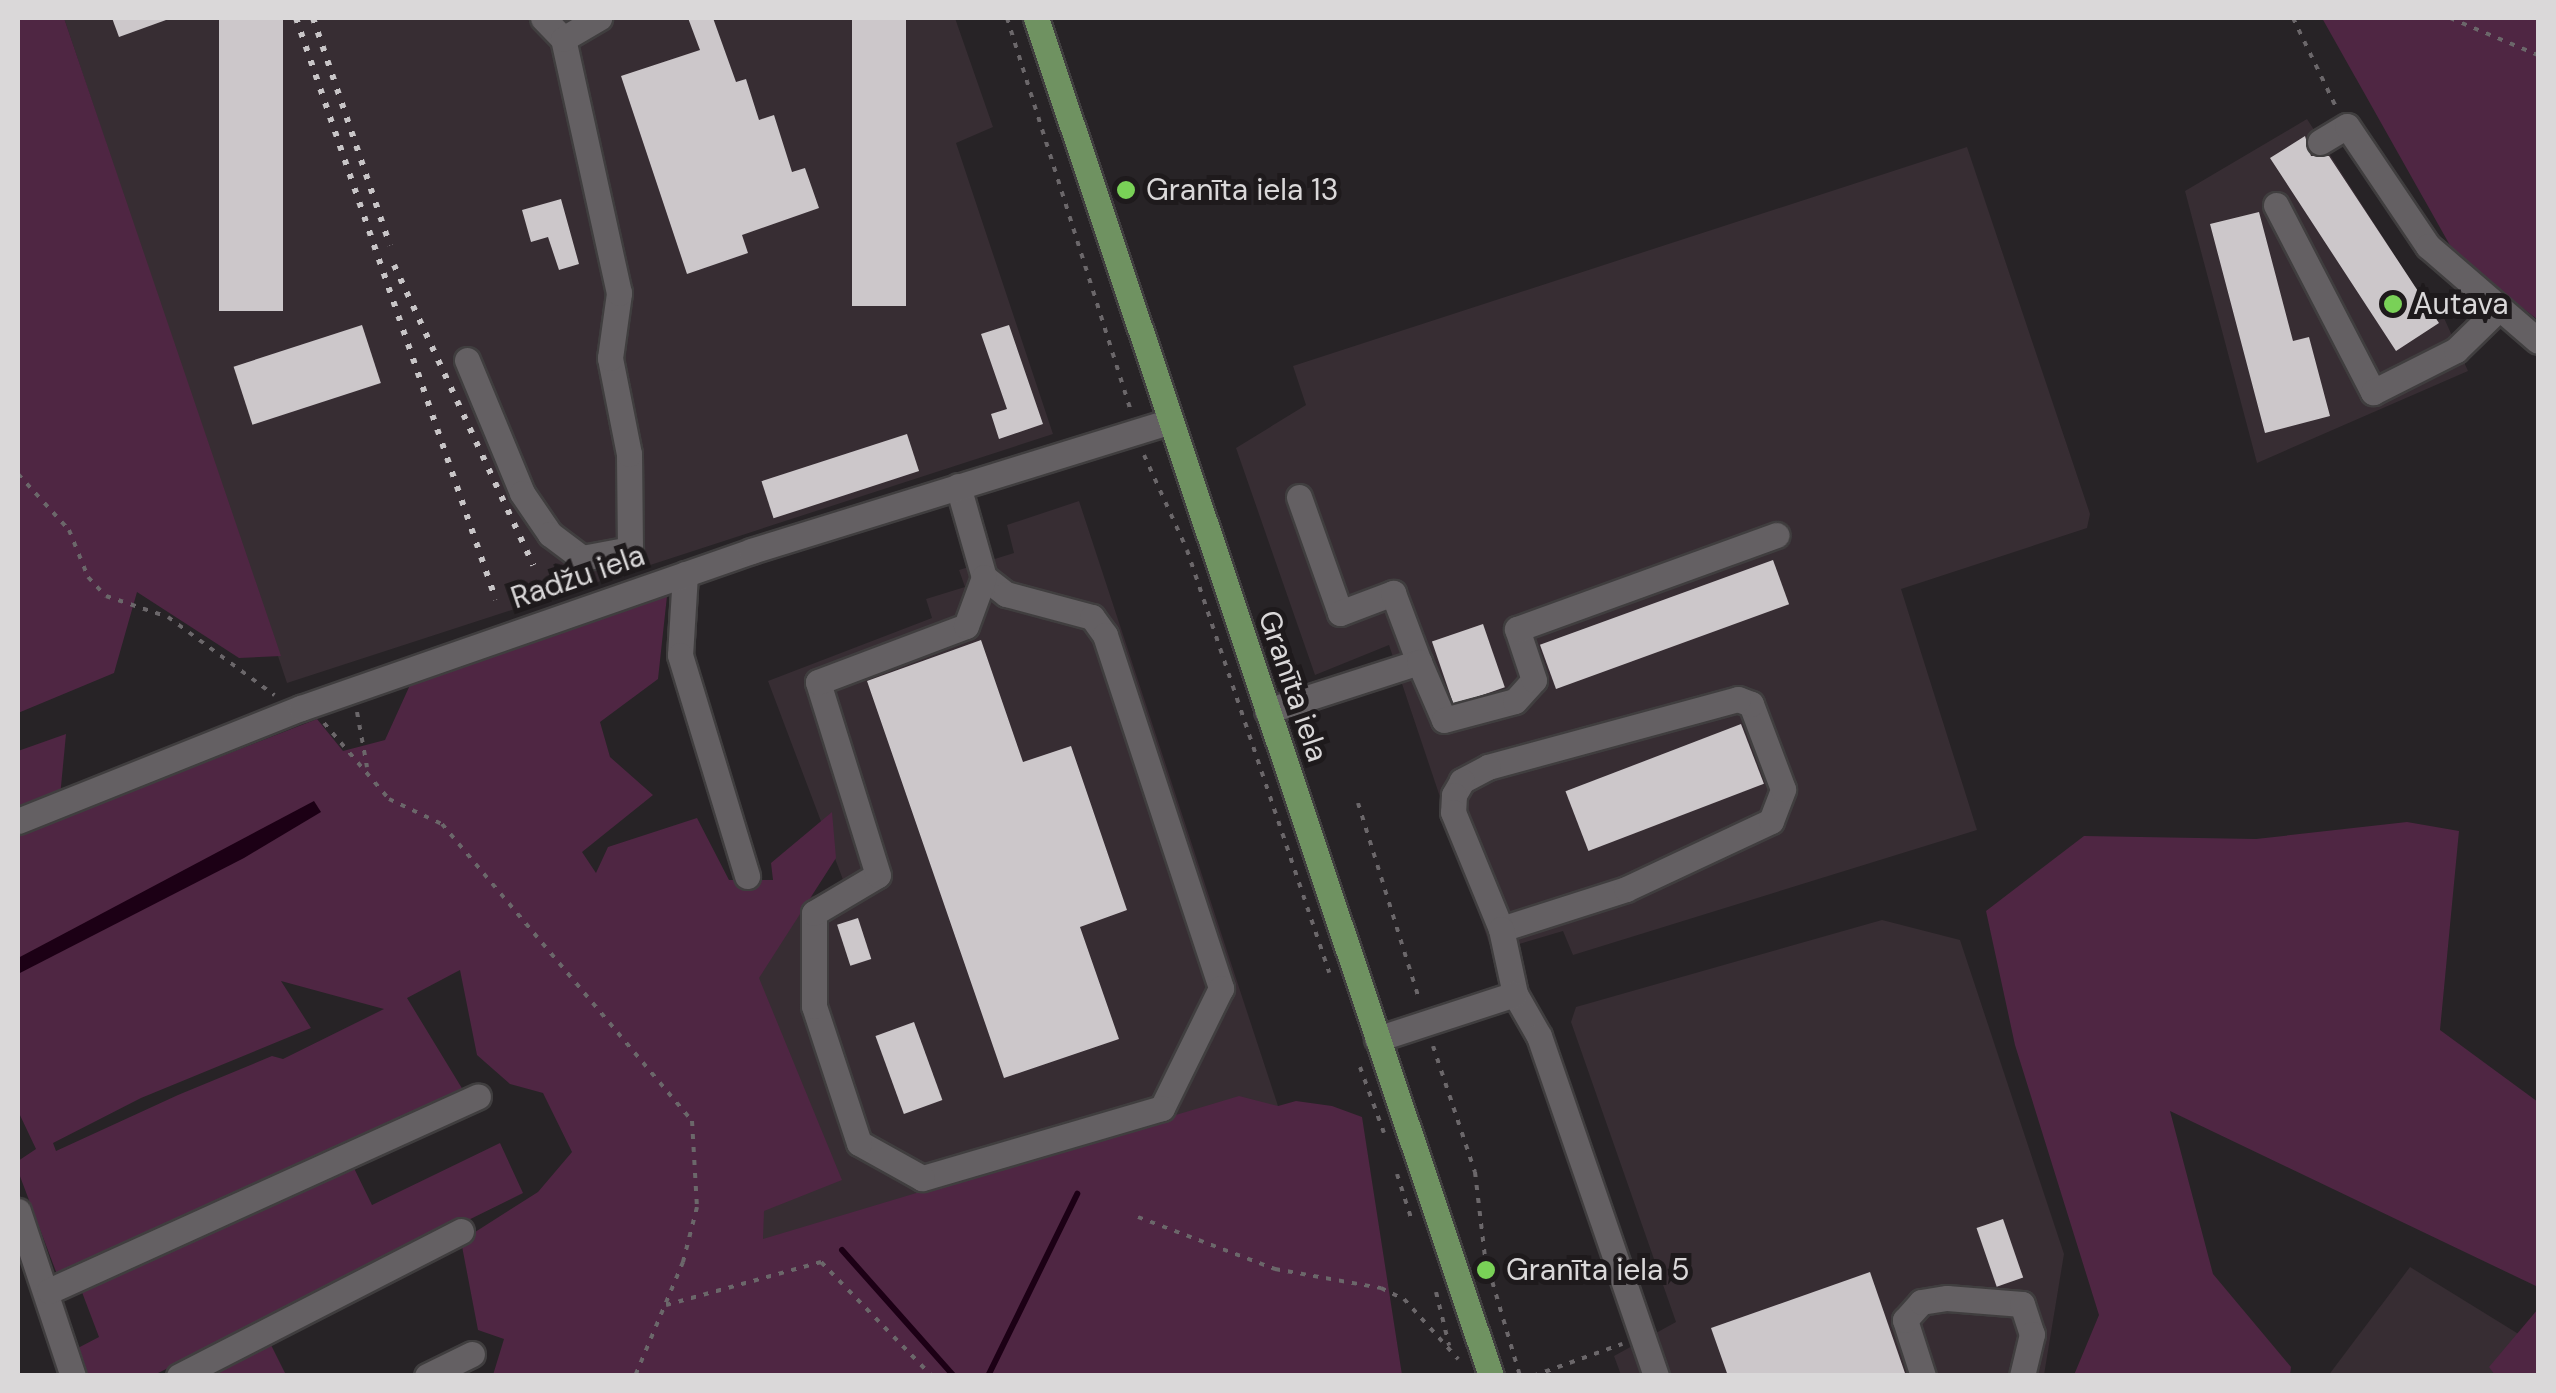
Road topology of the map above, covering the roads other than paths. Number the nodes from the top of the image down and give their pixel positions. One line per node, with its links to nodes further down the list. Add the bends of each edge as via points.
1 (543, 18): 4 (street)
2 (599, 18): 4 (street)
3 (1036, 18): 10 (main road, Granīta iela)
4 (563, 39): 9 (street, via 619,293 610,358 630,454 630,549 582,558 550,534 522,493)
5 (2320, 142): 7 (street, via 2347,126 2428,246)
6 (2276, 205): 7 (street, via 2372,392 2456,350)
7 (2497, 310): 8 (street)
8 (2538, 341)
9 (467, 360)
10 (1170, 421): 11 (street, Radžu iela); 17 (main road, Granīta iela)
11 (958, 486): 14 (street, Radžu iela); 15 (street)
12 (1299, 497): 16 (street, via 1340,612 1393,593)
13 (1777, 534): 16 (street, via 1517,630 1534,680 1515,701 1444,720)
14 (685, 574): 18 (street, Radžu iela, via 305,707); 19 (street, via 680,654)
15 (984, 578): 15 (street, via 1006,594 1092,617 1104,635 1221,988 1162,1108 922,1178 859,1144 814,1006 814,913 878,875 818,682 966,626)
16 (1418, 662): 17 (street)
17 (1267, 712): 22 (main road, Granīta iela)
18 (18, 822)
19 (747, 876)
20 (1500, 929): 20 (street, via 1452,812 1462,781 1488,767 1738,699 1752,704 1783,789 1779,810 1761,830 1626,889); 21 (street)
21 (1515, 994): 22 (street); 32 (street, via 1539,1036)
22 (1378, 1039): 31 (main road, Granīta iela)
23 (478, 1096): 26 (street)
24 (18, 1211): 26 (street)
25 (461, 1231): 29 (street)
26 (48, 1291): 28 (street)
27 (472, 1354): 30 (street)
28 (73, 1376)
29 (179, 1376)
30 (427, 1376)
31 (1490, 1376)
32 (1656, 1376)
33 (1924, 1376): 34 (street, via 1905,1320 1922,1302 1947,1298 2022,1304 2032,1334)
34 (2022, 1376)

